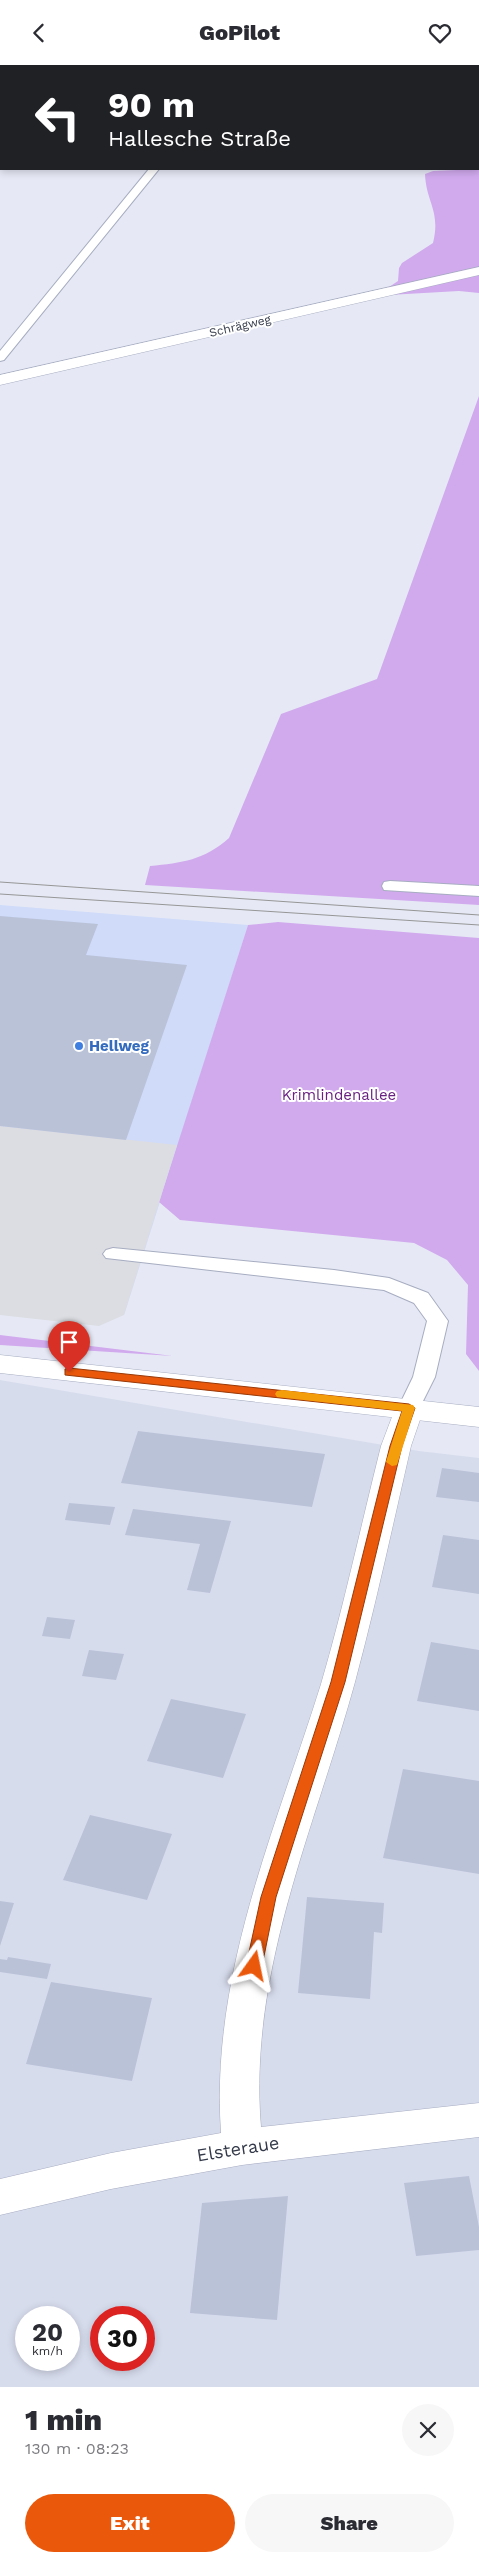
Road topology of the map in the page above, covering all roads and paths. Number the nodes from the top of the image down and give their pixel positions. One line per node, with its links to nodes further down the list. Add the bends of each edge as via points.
1 (153, 170): 3 (lane)
2 (479, 271): 4 (street, Schrägweg)
3 (0, 358)
4 (0, 380)
5 (390, 885): 6 (lane)
6 (479, 891)
7 (112, 1254): 9 (lane, via 389,1284 421,1299 438,1321 424,1377)
8 (0, 1364): 9 (street)
9 (409, 1408): 10 (street); 12 (street, via 396,1446 338,1682 268,1897 243,2018 238,2093)
10 (479, 1417)
11 (479, 2121): 12 (street, Elsteraue)
12 (242, 2147): 13 (street, Elsteraue, via 111,2171)
13 (0, 2197)

